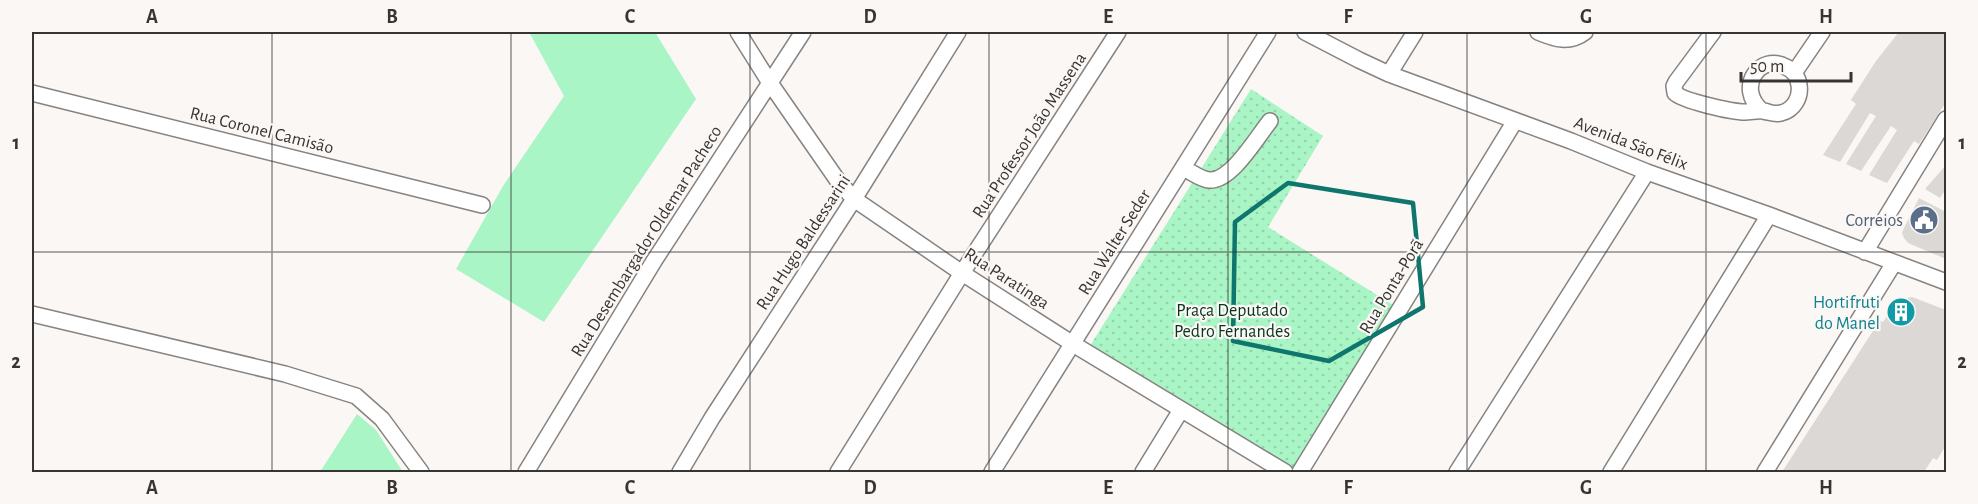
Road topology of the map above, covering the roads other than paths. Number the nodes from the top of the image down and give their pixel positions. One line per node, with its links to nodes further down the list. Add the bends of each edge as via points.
1 (738, 32): 14 (street, Rua Paratinga)
2 (803, 32): 14 (street, Rua Desembargador Oldemar Pacheco)
3 (958, 32): 22 (street, Rua Hugo Baldessarini)
4 (1118, 32): 27 (street, Rua Professor João Massena)
5 (1268, 32): 20 (street, Rua Walter Seder)
6 (1305, 32): 13 (street, Avenida São Félix)
7 (1415, 32): 13 (street)
8 (1538, 32): 9 (street, via 1563,40)
9 (1585, 32)
10 (1713, 32): 16 (street, via 1674,86 1675,93 1684,99 1729,110)
11 (1822, 32): 12 (street)
12 (1794, 73): 16 (street, via 1800,89 1794,105 1779,114); 16 (street, via 1777,64 1759,69 1749,86 1750,96)
13 (1389, 74): 19 (street, Avenida São Félix)
14 (770, 83): 22 (street, Rua Paratinga); 33 (street, Rua Desembargador Oldemar Pacheco, via 654,261)
15 (32, 93): 23 (street, Rua Coronel Camisão)
16 (1762, 111)
17 (1947, 119): 25 (street)
18 (1270, 121): 20 (street, via 1223,177 1200,178)
19 (1515, 121): 21 (street, Avenida São Félix); 39 (street, Rua Ponta-Porã)
20 (1183, 168): 30 (street, Rua Walter Seder)
21 (1647, 172): 24 (street, Avenida São Félix); 40 (street)
22 (854, 199): 27 (street, Rua Paratinga); 34 (street, Rua Hugo Baldessarini)
23 (482, 205)
24 (1769, 215): 25 (street, Avenida São Félix); 41 (street)
25 (1865, 252): 26 (street, Avenida São Félix)
26 (1894, 263): 28 (street, Avenida São Félix); 42 (street)
27 (962, 273): 30 (street, Rua Paratinga); 35 (street, Rua Professor João Massena)
28 (1947, 282)
29 (32, 314): 32 (street, via 285,374 356,396 382,419)
30 (1073, 344): 31 (street, Rua Paratinga); 36 (street, Rua Walter Seder)
31 (1181, 410): 37 (street); 38 (street, Rua Paratinga)
32 (421, 472)
33 (526, 472)
34 (680, 472)
35 (838, 472)
36 (992, 472)
37 (1143, 472)
38 (1285, 472)
39 (1300, 472)
40 (1457, 472)
41 (1611, 472)
42 (1765, 472)

